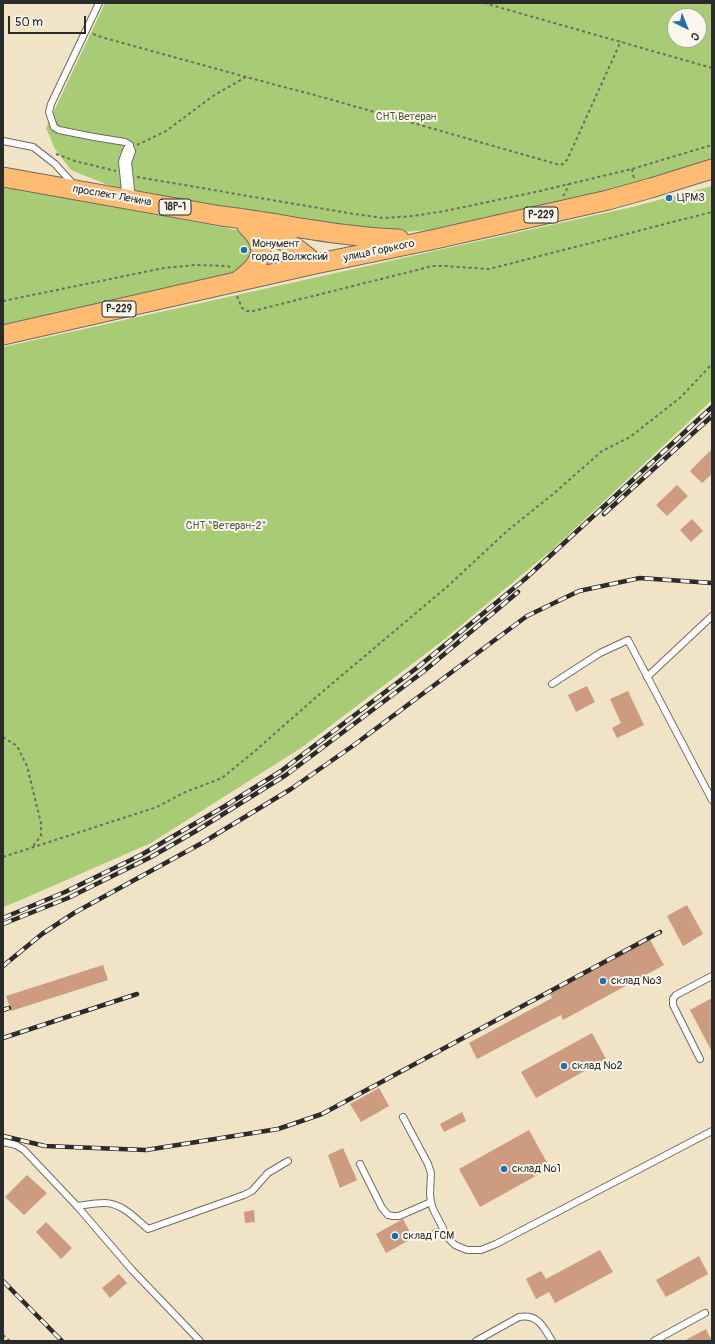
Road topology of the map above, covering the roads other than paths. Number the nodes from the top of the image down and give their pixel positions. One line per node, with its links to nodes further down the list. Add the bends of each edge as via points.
1 (99, 3): 3 (lane, via 49,112 54,127 59,130 125,142 130,145)
2 (3, 141): 8 (lane, via 33,146 60,168)
3 (129, 151): 9 (street, via 125,162)
4 (712, 169): 7 (main road, Р-229)
5 (3, 176): 8 (main road, проспект Ленина / 18Р-1)
6 (712, 178): 7 (main road, Р-229)
7 (651, 188): 13 (main road, Р-229)
8 (79, 190): 9 (main road, проспект Ленина / 18Р-1)
9 (128, 199): 10 (main road, проспект Ленина / 18Р-1)
10 (222, 216): 11 (main road, проспект Ленина / 18Р-1); 12 (main road, проспект Ленина / 18Р-1)
11 (247, 226): 14 (main road, проспект Ленина / 18Р-1, via 292,245); 15 (main road, via 260,243 260,258 256,266)
12 (291, 226): 13 (main road, проспект Ленина / 18Р-1, via 379,239); 14 (main road, via 310,235 319,244 317,250 311,253)
13 (431, 240): 14 (main road, улица Горького / Р-229)
14 (310, 259): 15 (main road, улица Горького / Р-229)
15 (235, 283): 16 (main road, Р-229)
16 (3, 335)
17 (712, 616): 18 (lane)
18 (647, 677): 19 (lane, via 628,640 600,653); 20 (lane)
19 (552, 684)
20 (712, 800)
21 (712, 976): 22 (lane, via 673,999 673,1005)
22 (700, 1059)
23 (403, 1117): 28 (lane, via 431,1173)
24 (712, 1131): 28 (lane, via 481,1250 467,1250 455,1245 448,1238)
25 (3, 1142): 29 (lane, via 24,1150)
26 (288, 1161): 29 (lane, via 268,1173 244,1195 148,1229 116,1205 104,1203)
27 (360, 1164): 28 (lane, via 388,1215 399,1216)
28 (431, 1202)
29 (77, 1206): 31 (lane, via 132,1270)
30 (706, 1313): 34 (lane)
31 (200, 1341)
32 (476, 1341): 33 (lane, via 519,1317 527,1316 541,1323)
33 (552, 1341)
34 (654, 1341)

